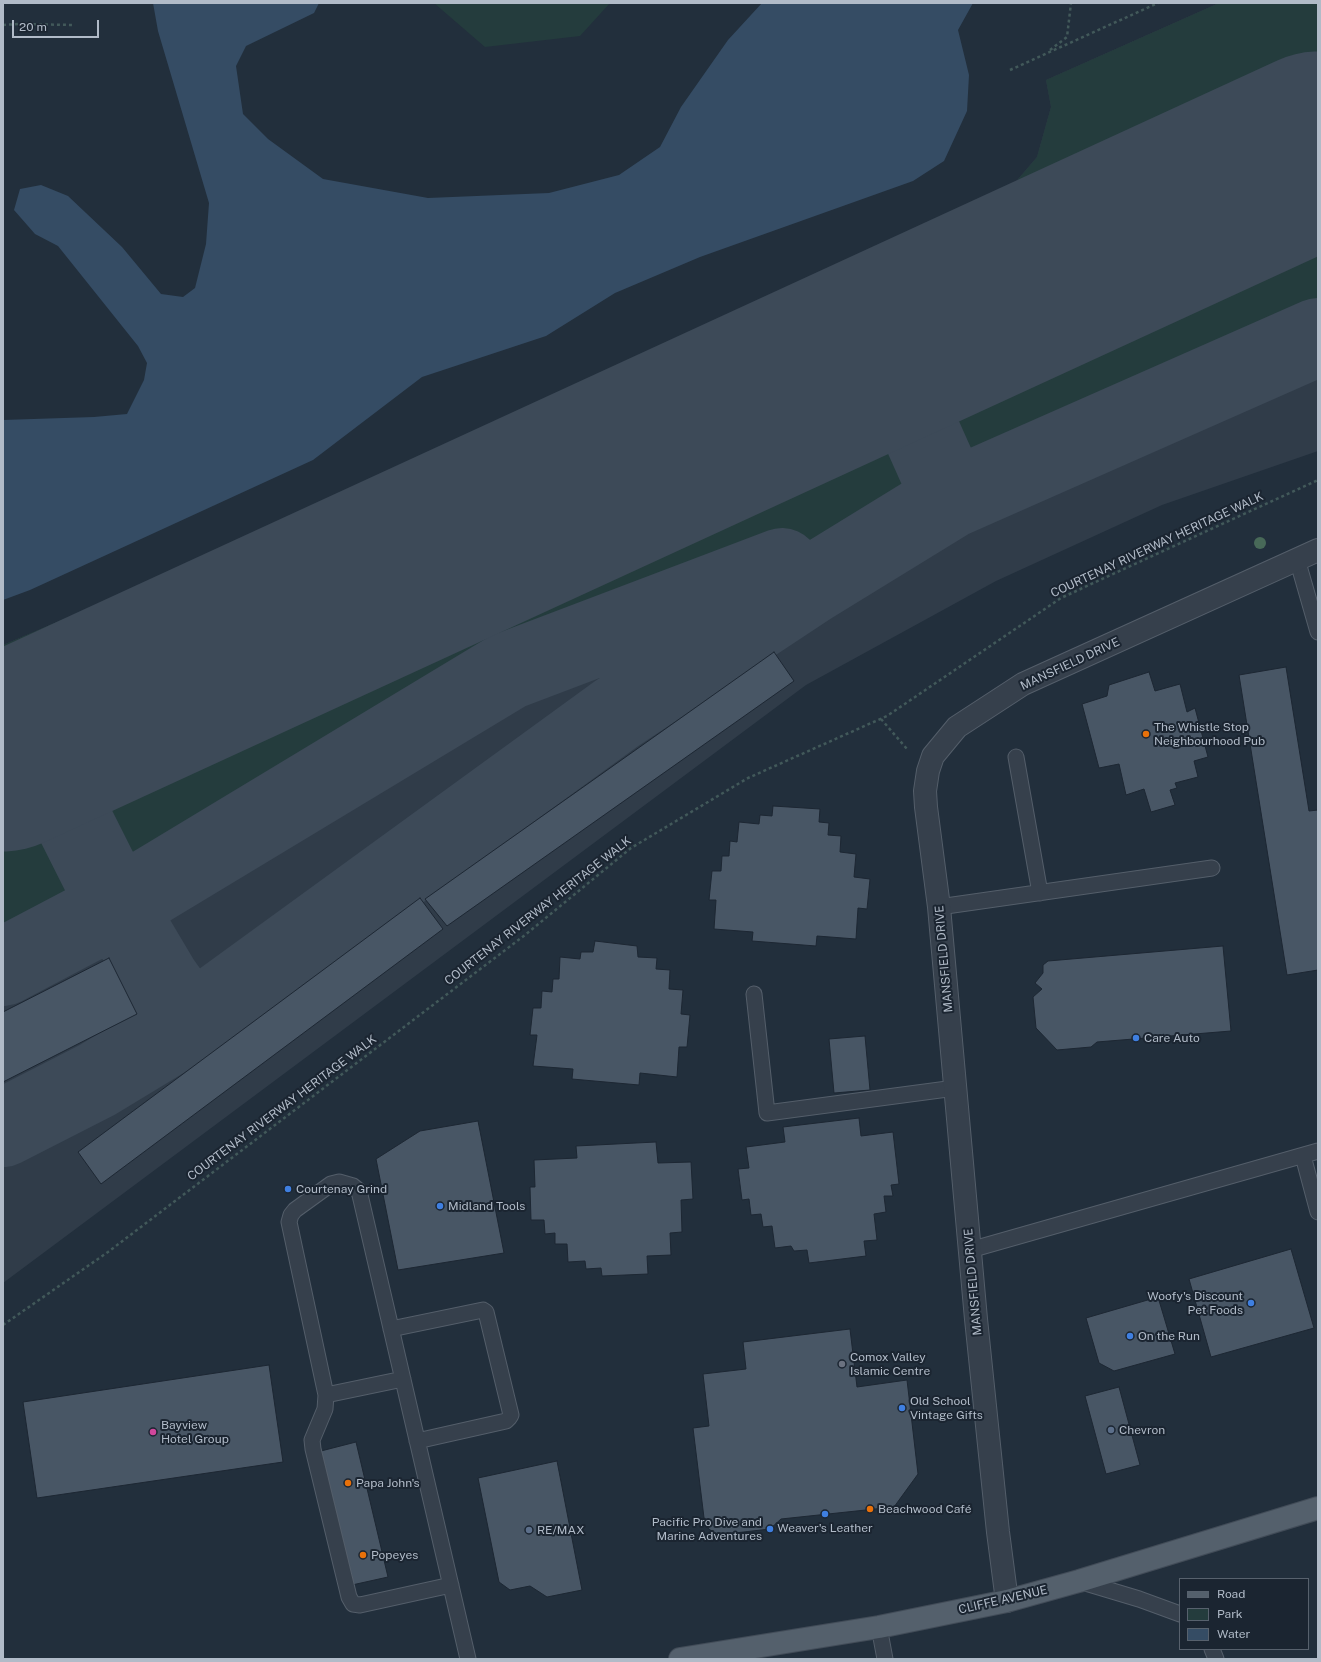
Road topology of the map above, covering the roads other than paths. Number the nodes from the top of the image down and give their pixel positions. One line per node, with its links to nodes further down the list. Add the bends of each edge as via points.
1 (1318, 550): 2 (street, MANSFIELD DRIVE)
2 (1297, 560): 3 (lane); 7 (street, MANSFIELD DRIVE, via 1023,684 957,727 933,756 925,791)
3 (1318, 632)
4 (1016, 758): 6 (lane)
5 (1212, 868): 6 (lane)
6 (1040, 893): 7 (lane)
7 (939, 907): 9 (street, MANSFIELD DRIVE)
8 (754, 994): 9 (lane, via 767,1113)
9 (955, 1088): 13 (street, MANSFIELD DRIVE)
10 (1318, 1151): 11 (lane)
11 (1303, 1156): 12 (lane); 13 (lane)
12 (1318, 1212)
13 (970, 1250): 21 (street, MANSFIELD DRIVE)
14 (391, 1329): 15 (lane); 16 (lane, via 358,1190 339,1182 331,1184 295,1210 289,1222); 17 (lane, via 483,1310 486,1312 511,1415 506,1421)
15 (403, 1379): 16 (lane); 17 (lane)
16 (326, 1396): 20 (lane, via 325,1409 312,1440 313,1449 349,1597 353,1604 360,1605)
17 (417, 1441): 20 (lane)
18 (1318, 1508): 19 (main road, CLIFFE AVENUE)
19 (1078, 1581): 21 (main road, CLIFFE AVENUE); 22 (lane, via 1139,1598)
20 (451, 1585): 24 (lane)
21 (1007, 1601): 23 (main road, CLIFFE AVENUE)
22 (1179, 1614)
23 (879, 1627): 25 (main road, CLIFFE AVENUE); 26 (lane)
24 (468, 1659)
25 (680, 1659)
26 (885, 1659)

